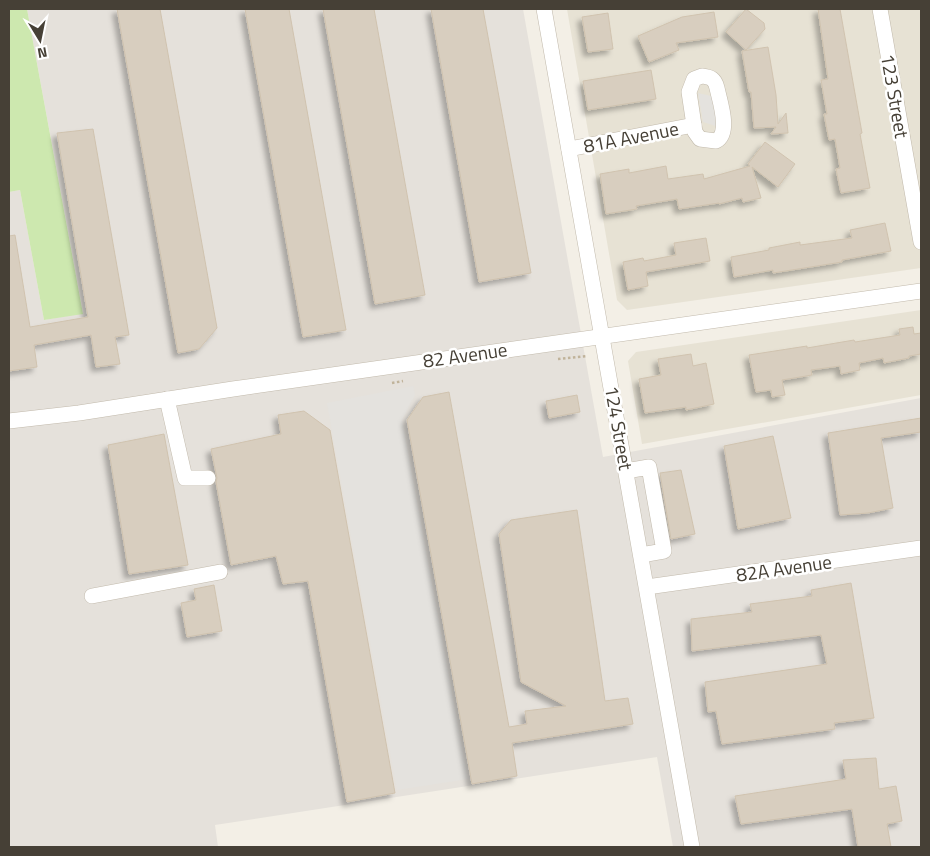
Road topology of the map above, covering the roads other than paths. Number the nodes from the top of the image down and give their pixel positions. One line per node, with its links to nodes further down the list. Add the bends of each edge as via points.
1 (544, 9): 4 (street, 124 Street)
2 (880, 9): 5 (street, 123 Street)
3 (694, 125): 4 (street, 81A Avenue)
4 (569, 149): 8 (street, 124 Street)
5 (915, 180): 6 (street, 123 Street)
6 (921, 242)
7 (921, 291): 8 (street, 82 Avenue)
8 (603, 335): 9 (street, 82 Avenue); 11 (street, 124 Street)
9 (166, 399): 10 (street, 82 Avenue); 12 (street, via 185,478)
10 (9, 421)
11 (626, 471): 14 (street, 124 Street); 14 (street, via 649,467 664,551)
12 (208, 478)
13 (921, 548): 16 (street, 82A Avenue)
14 (641, 555): 16 (street, 124 Street)
15 (220, 572): 17 (street)
16 (647, 587): 18 (street, 124 Street)
17 (92, 596)
18 (692, 847)

